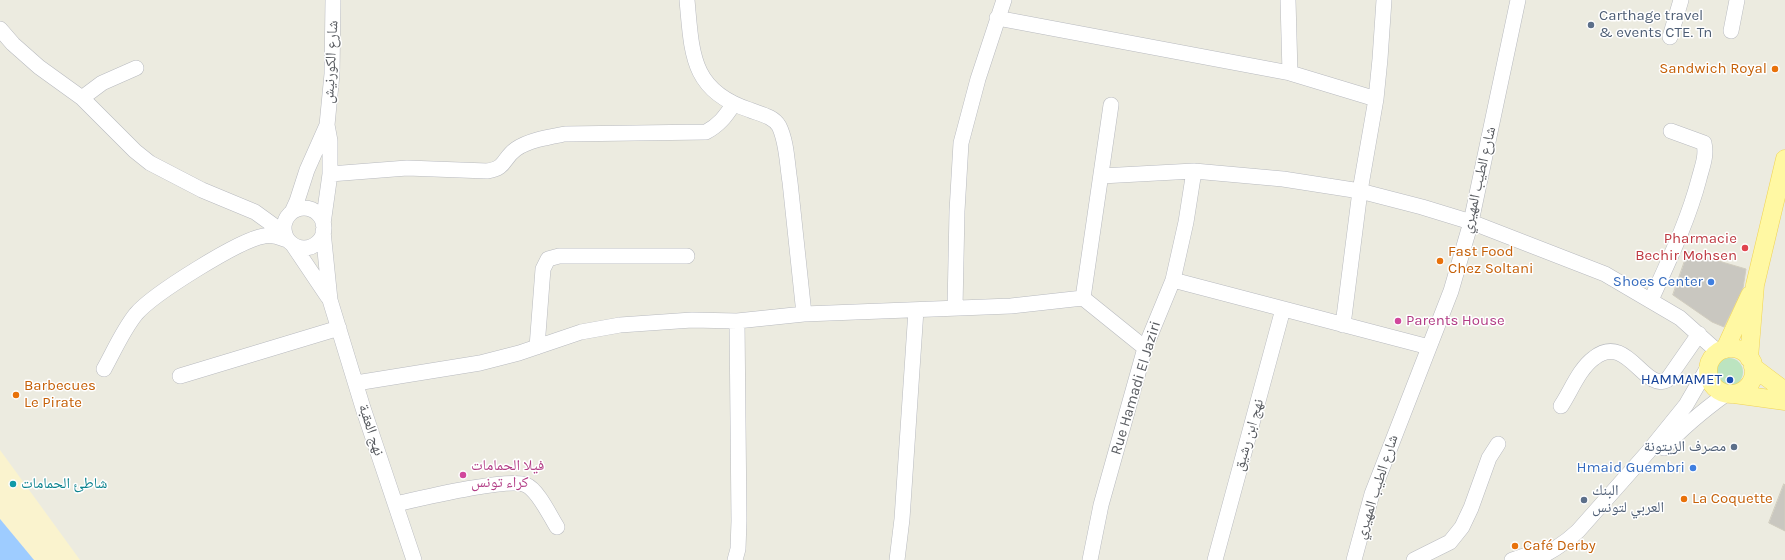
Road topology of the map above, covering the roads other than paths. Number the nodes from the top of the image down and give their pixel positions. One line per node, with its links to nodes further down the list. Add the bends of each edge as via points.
1 (333, 0): 19 (street, شارع الكورنيش, via 332,74)
2 (687, 0): 17 (street, via 693,53 700,72 710,89)
3 (1004, 0): 9 (street)
4 (1288, 0): 14 (street)
5 (1384, 0): 16 (street)
6 (1518, 0): 28 (street, شارع الطيب المهيري)
7 (1681, 0): 12 (street)
8 (1737, 0): 11 (street)
9 (997, 18): 14 (street); 37 (street, via 961,143)
10 (0, 29): 15 (street, via 39,67)
11 (1731, 31)
12 (1670, 37)
13 (136, 68): 15 (street, via 102,83)
14 (1290, 73): 16 (street)
15 (82, 98): 26 (street, via 150,163 202,190)
16 (1376, 99): 25 (street)
17 (733, 105): 23 (street, via 716,127 706,132 564,134 542,138 516,149 504,164 486,171 407,168); 40 (street, via 766,115 778,124 781,132 786,151)
18 (1111, 105): 24 (street)
19 (327, 125): 23 (street, via 330,141); 27 (street, via 307,170 298,200)
20 (1671, 131): 36 (street, via 1704,143 1706,152 1693,202)
21 (1785, 159): 33 (main road)
22 (1194, 171): 24 (street); 25 (street, via 1283,179); 32 (street, Rue Hamadi El Jaziri)
23 (330, 174): 29 (street)
24 (1101, 176): 34 (street)
25 (1360, 191): 28 (street); 42 (street)
26 (255, 212): 27 (street); 30 (street)
27 (290, 214): 29 (street, via 302,208 313,210 318,214); 30 (street, via 284,227)
28 (1471, 222): 36 (street, via 1605,274); 46 (street, شارع الطيب المهيري, via 1451,291)
29 (323, 227): 30 (street, via 321,239 308,248 301,248); 35 (street)
30 (288, 239): 35 (street); 50 (street, via 270,235 236,247 143,306 128,324)
31 (687, 256): 45 (street, via 559,256 548,259 543,269)
32 (1173, 280): 38 (street); 47 (street, Rue Hamadi El Jaziri)
33 (1755, 285): 48 (main road); 49 (main road)
34 (1083, 298): 37 (street, via 1011,306); 47 (street)
35 (330, 300): 43 (street, نهج العقبة)
36 (1651, 300): 44 (street, via 1680,318)
37 (955, 308): 39 (street)
38 (1283, 309): 42 (street); 65 (street, نهج ابن رشيق)
39 (916, 310): 40 (street); 61 (street)
40 (804, 314): 41 (street)
41 (737, 321): 45 (street, via 692,320 620,325 581,332); 63 (street, via 739,521 738,549)
42 (1343, 325): 46 (street)
43 (339, 328): 51 (street); 52 (street, نهج العقبة)
44 (1699, 334): 48 (street); 56 (street, via 1663,382 1656,382 1617,352 1600,354 1584,368)
45 (537, 347): 52 (street, via 480,363)
46 (1429, 347): 66 (street, شارع الطيب المهيري, via 1372,494)
47 (1145, 348): 64 (street, Rue Hamadi El Jaziri, via 1101,505)
48 (1717, 356): 49 (main road, via 1734,348 1743,351); 54 (main road, via 1708,376 1718,390); 60 (street, via 1686,405 1654,445 1638,452 1629,460)
49 (1751, 362): 53 (main road); 54 (main road, via 1753,376 1750,384 1743,391)
50 (104, 370)
51 (180, 376)
52 (356, 383): 58 (street, نهج العقبة)
53 (1785, 391)
54 (1730, 394): 55 (main road); 60 (street, via 1704,409 1676,434)
55 (1785, 401)
56 (1561, 406)
57 (1498, 444): 67 (street, via 1489,458 1462,527 1450,542)
58 (396, 504): 59 (street, via 455,491 519,483 526,485 536,494); 62 (street, نهج العقبة)
59 (557, 527)
60 (1579, 532): 68 (street, via 1536,553); 69 (street, via 1548,554); 70 (street, via 1570,552)
61 (899, 559)
62 (414, 560)
63 (734, 560)
64 (1090, 560)
65 (1215, 560)
66 (1354, 560)
67 (1414, 560)
68 (1512, 560)
69 (1533, 560)
70 (1556, 560)

